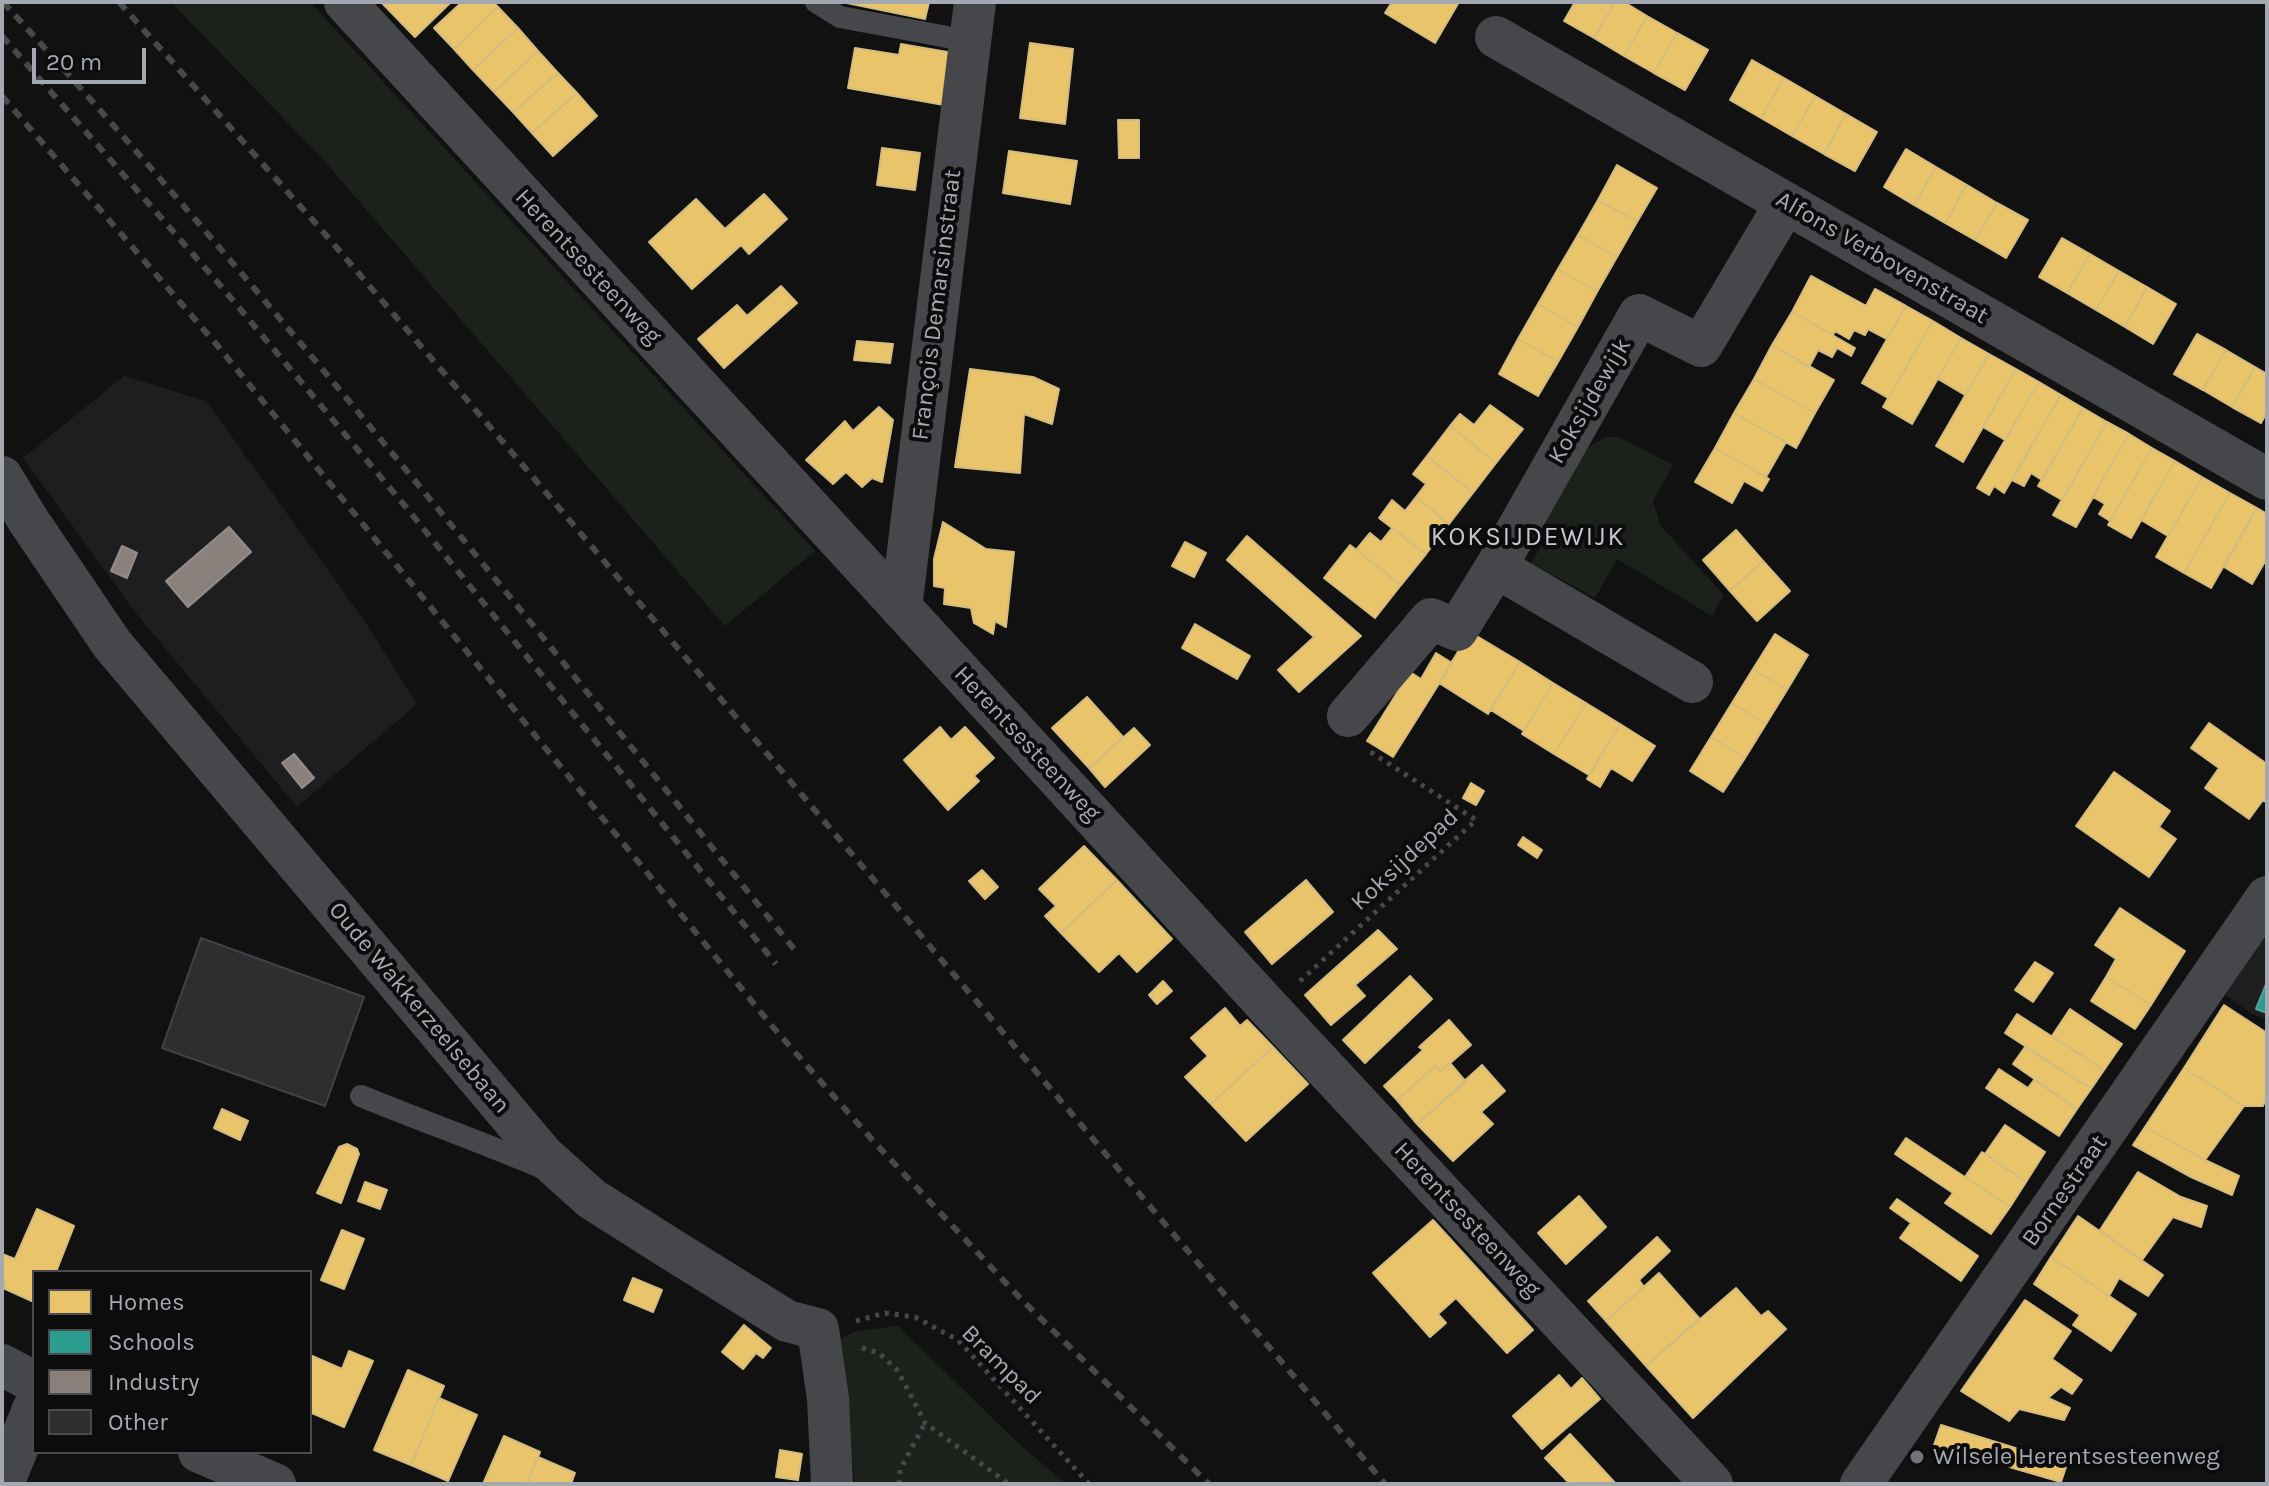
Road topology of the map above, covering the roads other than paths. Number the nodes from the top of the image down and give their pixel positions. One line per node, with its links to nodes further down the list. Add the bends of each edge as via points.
1 (345, 2): 9 (street, Herentsesteenweg)
2 (816, 2): 3 (lane, via 840,17)
3 (972, 22): 9 (street, François Demarsinstraat)
4 (1496, 37): 5 (street, Alfons Verbovenstraat)
5 (1786, 203): 7 (street, Alfons Verbovenstraat); 8 (street, Koksijdewijk, via 1701,346 1639,315)
6 (2, 477): 14 (street, Oude Wakkerzeelsebaan, via 112,644 543,1155)
7 (2267, 479)
8 (1496, 567): 10 (street); 11 (street, Koksijdewijk, via 1457,630 1431,619)
9 (901, 608): 22 (street, Herentsesteenweg)
10 (1692, 682)
11 (1348, 716)
12 (2267, 897): 23 (street, Bornestraat)
13 (361, 1096): 14 (lane)
14 (573, 1182): 21 (street, Oude Wakkerzeelsebaan, via 787,1321 830,1327)
15 (2, 1365): 16 (street)
16 (32, 1381)
17 (32, 1412): 19 (street)
18 (204, 1454): 20 (street)
19 (3, 1484)
20 (275, 1484)
21 (832, 1484)
22 (1712, 1484)
23 (1861, 1484)

